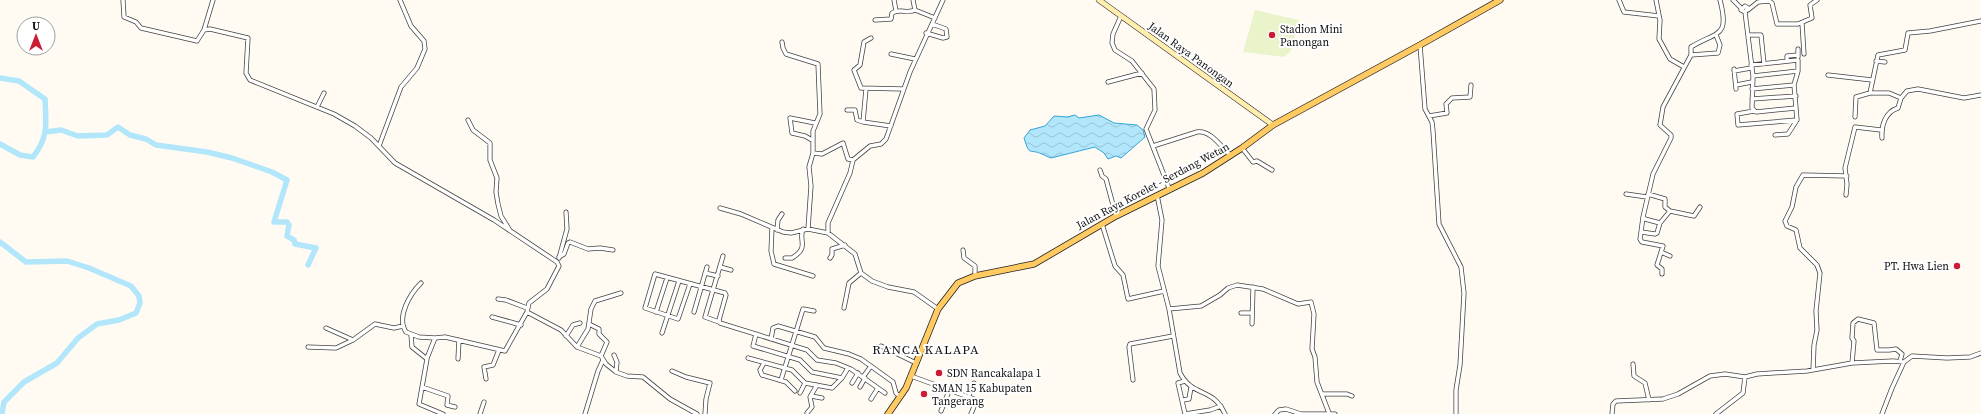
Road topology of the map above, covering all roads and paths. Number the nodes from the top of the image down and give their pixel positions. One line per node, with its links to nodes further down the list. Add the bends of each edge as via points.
1 (123, 0): 24 (street, via 124,17 136,22 141,28 197,41)
2 (213, 0): 24 (street)
3 (400, 0): 78 (street, via 411,26 424,41 424,49 417,68 401,87)
4 (894, 0): 14 (street)
5 (913, 0): 15 (street)
6 (943, 0): 19 (street)
7 (1100, 0): 17 (main road, Jalan Raya Panongan)
8 (1500, 0): 30 (main road, Jalan Raya Korelet - Serdang Wetan)
9 (1619, 0): 18 (street, via 1624,12)
10 (1656, 0): 18 (street)
11 (1720, 0): 26 (street, via 1724,16 1721,30)
12 (1734, 0): 16 (street, via 1744,5)
13 (1817, 0): 22 (street, via 1810,5 1812,18)
14 (896, 10): 15 (street); 20 (street, via 892,13 891,19)
15 (915, 10): 19 (street)
16 (1746, 11): 22 (street, via 1758,2 1769,0 1772,2 1778,25); 27 (street)
17 (1121, 16): 45 (street, via 1113,34 1114,47 1117,52 1129,58); 72 (main road, Jalan Raya Panongan)
18 (1659, 16): 43 (street, via 1659,39 1670,59)
19 (935, 18): 23 (street)
20 (875, 20)
21 (1981, 21): 39 (street, via 1930,32 1908,33 1905,50 1879,54)
22 (1802, 23): 33 (street)
23 (932, 24): 25 (street); 25 (street, via 946,29 947,37)
24 (204, 30): 62 (street, via 210,29 248,38 247,76 250,80)
25 (926, 34): 36 (street)
26 (1716, 35): 34 (street, via 1691,47); 34 (street, via 1720,45 1718,53)
27 (1748, 35): 41 (street, via 1761,35); 42 (street)
28 (871, 38): 53 (street, via 864,42 860,65 854,70 861,88)
29 (782, 42): 71 (street, via 786,54 818,64 820,114)
30 (1420, 46): 66 (street, via 1425,109); 72 (main road, Jalan Raya Korelet - Serdang Wetan)
31 (1798, 49): 35 (street)
32 (891, 54): 36 (street)
33 (1804, 54)
34 (1690, 55): 43 (street)
35 (1798, 55): 37 (street); 38 (street, via 1787,56)
36 (915, 59): 54 (street)
37 (1798, 60): 38 (street); 44 (street)
38 (1787, 61): 41 (street)
39 (1876, 61): 40 (street); 48 (street)
40 (1885, 62)
41 (1764, 64): 42 (street)
42 (1751, 66): 47 (street); 50 (street, via 1734,70 1736,87)
43 (1684, 67): 90 (street, via 1662,109 1660,125 1671,138 1653,174)
44 (1798, 71): 47 (street); 52 (street)
45 (1142, 73): 49 (street); 79 (street, via 1154,88 1155,110 1146,127)
46 (1828, 75): 48 (street)
47 (1752, 76): 50 (street)
48 (1872, 80): 56 (street)
49 (1108, 82)
50 (1752, 82): 55 (street)
51 (1472, 85): 66 (street, via 1470,97 1452,98 1446,104 1447,114)
52 (1794, 85): 55 (street); 59 (street)
53 (866, 89): 54 (street); 70 (street)
54 (903, 89): 73 (street)
55 (1752, 89): 61 (street)
56 (1870, 93): 60 (street, via 1889,93); 67 (street, via 1857,96)
57 (324, 94): 62 (street)
58 (1981, 95): 60 (street, via 1964,98 1918,89 1907,91)
59 (1796, 96): 61 (street); 63 (street)
60 (1901, 98): 74 (street, via 1898,108 1883,122)
61 (1752, 99): 65 (street, via 1751,106)
62 (317, 107): 78 (street, via 355,126)
63 (1796, 108): 65 (street); 69 (street)
64 (847, 110): 70 (street, via 855,110 857,120)
65 (1754, 111): 69 (street, via 1737,114 1738,125)
66 (1429, 116): 237 (street, via 1433,131 1439,224 1461,267 1464,292)
67 (1855, 117)
68 (468, 120): 105 (street, via 473,130 490,144 490,160 497,178 498,204 501,216)
69 (1797, 120): 75 (street, via 1788,134)
70 (863, 122): 73 (street)
71 (815, 123): 77 (street); 77 (street, via 790,118 792,133)
72 (1273, 125): 80 (main road, Jalan Raya Korelet - Serdang Wetan)
73 (891, 126): 83 (street, via 882,143 870,146)
74 (1882, 130): 76 (street); 86 (street, via 1855,127 1845,168)
75 (1774, 135)
76 (1882, 138)
77 (812, 140): 81 (street)
78 (379, 146): 105 (street, via 395,163)
79 (1153, 146): 82 (street, via 1203,132 1212,137); 87 (street)
80 (1242, 148): 82 (main road, Jalan Raya Korelet - Serdang Wetan); 85 (street, via 1253,162 1257,161)
81 (813, 153): 83 (street, via 822,154 843,143 848,159); 102 (street, via 809,167 811,186)
82 (1230, 156): 87 (main road, Jalan Raya Korelet - Serdang Wetan, via 1203,173)
83 (853, 160): 107 (street, via 850,173 828,223)
84 (1100, 170): 97 (street, via 1106,179)
85 (1272, 170)
86 (1847, 176): 91 (street); 186 (street, via 1803,176 1796,187 1792,206 1785,221 1787,226 1796,230 1800,248 1817,265 1820,273)
87 (1170, 188): 88 (main road, Jalan Raya Korelet - Serdang Wetan)
88 (1157, 194): 97 (main road, Jalan Raya Korelet - Serdang Wetan); 134 (street, via 1162,220 1158,266)
89 (1626, 194): 90 (street)
90 (1647, 195): 94 (street, via 1664,198 1665,207); 98 (street)
91 (1846, 195)
92 (1700, 207): 94 (street, via 1694,216)
93 (720, 208): 101 (street)
94 (1670, 211): 99 (street)
95 (566, 212): 114 (street, via 567,224)
96 (782, 214): 103 (street, via 778,220)
97 (1116, 216): 100 (main road, Jalan Raya Korelet - Serdang Wetan)
98 (1643, 217): 99 (street); 106 (street)
99 (1660, 223): 106 (street, via 1656,234)
100 (1102, 224): 126 (main road, Jalan Raya Korelet - Serdang Wetan, via 1034,264); 134 (street, via 1115,266 1123,275 1128,299)
101 (772, 228): 103 (street); 125 (street, via 770,251 774,264)
102 (808, 229): 104 (street); 107 (street)
103 (777, 230): 104 (street, via 790,233)
104 (803, 230): 115 (street, via 801,250 792,258)
105 (510, 231): 117 (street)
106 (1641, 232): 111 (street, via 1641,241 1663,246)
107 (828, 233): 108 (street)
108 (844, 245): 116 (street, via 832,249); 122 (street, via 855,254)
109 (614, 250): 114 (street, via 588,249 570,242 564,254)
110 (963, 250): 126 (street, via 964,258 974,266)
111 (1661, 252): 113 (street); 123 (street, via 1657,266 1662,269)
112 (723, 256): 119 (street)
113 (1670, 256)
114 (559, 257): 117 (street)
115 (785, 258)
116 (830, 258)
117 (557, 262): 140 (street, via 558,268 546,289 532,300)
118 (707, 266): 121 (street)
119 (720, 267): 120 (street); 124 (street)
120 (731, 270)
121 (705, 273): 124 (street); 131 (street)
122 (861, 273): 137 (street, via 849,283); 138 (street, via 872,281 888,287 914,292)
123 (1662, 274)
124 (718, 276): 133 (street)
125 (813, 276)
126 (975, 276): 138 (main road, Jalan Raya Korelet - Serdang Wetan, via 958,283)
127 (667, 278): 128 (street); 142 (street); 142 (street, via 654,275 645,308)
128 (679, 281): 130 (street); 146 (street)
129 (421, 283): 153 (street, via 406,304)
130 (690, 284): 131 (street); 146 (street, via 680,318)
131 (701, 286): 133 (street); 143 (street)
132 (1253, 287): 139 (street, via 1232,286 1201,306); 145 (street); 210 (street, via 1295,303 1312,303 1312,349 1317,382)
133 (714, 290): 148 (street, via 726,295); 148 (street, via 705,318)
134 (1164, 291): 139 (street)
135 (620, 293): 150 (street, via 595,301)
136 (498, 299): 140 (street)
137 (844, 308)
138 (938, 308): 180 (main road, Jalan Raya Korelet - Serdang Wetan)
139 (1169, 309): 160 (street)
140 (527, 310): 152 (street); 159 (street, via 556,326)
141 (814, 311): 155 (street, via 803,309)
142 (656, 312): 146 (street)
143 (694, 312)
144 (1241, 313): 145 (street)
145 (1252, 313): 151 (street)
146 (668, 316): 156 (street)
147 (492, 317): 152 (street)
148 (719, 322): 158 (street)
149 (580, 323): 159 (street, via 573,324)
150 (589, 324): 168 (street); 174 (street, via 598,329 599,334 607,342)
151 (1252, 324)
152 (521, 325): 169 (street, via 508,350)
153 (403, 326): 157 (street, via 405,331); 163 (street, via 394,328 375,324)
154 (326, 328): 163 (street)
155 (795, 331): 162 (street, via 775,327); 165 (street); 183 (street, via 815,337 824,348 849,354)
156 (662, 333)
157 (411, 334): 161 (street); 173 (street, via 412,348)
158 (756, 334): 162 (street); 172 (street, via 753,346)
159 (566, 336): 168 (street)
160 (1173, 336): 196 (street, via 1130,344 1128,347); 197 (street, via 1178,366)
161 (435, 338): 164 (street, via 442,336); 173 (street)
162 (770, 339): 165 (street)
163 (353, 340): 167 (street, via 336,348)
164 (458, 340): 169 (street); 176 (street)
165 (791, 345): 172 (street); 185 (street, via 807,350 818,361 836,363)
166 (881, 346): 180 (street)
167 (308, 347)
168 (577, 347): 174 (street)
169 (499, 350): 194 (street, via 493,365 484,367)
170 (1981, 353): 178 (street, via 1947,358 1914,356)
171 (614, 355): 188 (street, via 617,360)
172 (788, 356): 184 (street); 192 (street, via 802,362 812,372)
173 (427, 358): 202 (street)
174 (602, 358): 188 (street); 229 (street)
175 (748, 358): 179 (street)
176 (458, 359)
177 (1900, 361): 178 (street); 181 (street); 181 (street, via 1902,354 1896,348 1877,350 1874,323 1858,319 1852,323)
178 (1904, 362): 240 (street)
179 (764, 363): 184 (street); 195 (street, via 760,370 762,375)
180 (916, 363): 190 (main road, Jalan Raya Korelet - Serdang Wetan)
181 (1852, 363): 186 (street)
182 (1633, 364): 217 (street, via 1634,376 1645,383)
183 (871, 366): 193 (street); 213 (street, via 893,382)
184 (784, 368): 195 (street); 198 (street, via 793,371)
185 (848, 368): 189 (street); 192 (street)
186 (1812, 370): 191 (street)
187 (672, 371): 231 (street, via 710,383)
188 (616, 372): 230 (street, via 643,377 670,399)
189 (858, 374): 193 (street); 199 (street)
190 (911, 376): 207 (street); 213 (main road, Jalan Raya Korelet - Serdang Wetan)
191 (1745, 377): 217 (street, via 1725,374 1707,376 1678,394); 224 (street, via 1743,394)
192 (842, 378): 201 (street, via 834,388)
193 (864, 378): 203 (street); 204 (street)
194 (486, 379)
195 (781, 380): 206 (street)
196 (1133, 380)
197 (1184, 381): 205 (street); 216 (street, via 1178,383)
198 (805, 383): 201 (street); 208 (street)
199 (852, 383)
200 (974, 384): 214 (street)
201 (817, 386): 211 (street)
202 (422, 387): 221 (street, via 448,396 447,405); 227 (street, via 419,405)
203 (860, 387)
204 (878, 388): 209 (street); 215 (street)
205 (1191, 388): 216 (street, via 1189,399); 220 (street, via 1214,397)
206 (795, 391)
207 (949, 391): 214 (street); 222 (street)
208 (800, 393)
209 (885, 393)
210 (1322, 394): 212 (street); 226 (street)
211 (811, 396): 219 (street); 219 (street, via 820,398)
212 (1352, 396)
213 (900, 397): 232 (main road, Jalan Raya Korelet - Serdang Wetan)
214 (968, 398): 233 (street, via 974,399 975,402)
215 (871, 399)
216 (1183, 400): 223 (street, via 1185,414)
217 (1649, 400): 238 (street, via 1616,401)
218 (484, 402): 228 (street)
219 (812, 406): 225 (street)
220 (1221, 406): 223 (street); 234 (street)
221 (455, 407)
222 (941, 411)
223 (1199, 412)
224 (1723, 412): 239 (street)
225 (807, 413)
226 (1329, 413): 235 (street, via 1301,414 1286,409); 236 (street)
227 (443, 414)
228 (480, 414)
229 (585, 414)
230 (697, 414)
231 (705, 414)
232 (888, 414)
233 (971, 414)
234 (1225, 414)
235 (1275, 414)
236 (1335, 414)
237 (1456, 414)
238 (1612, 414)
239 (1716, 414)
240 (1882, 414)

